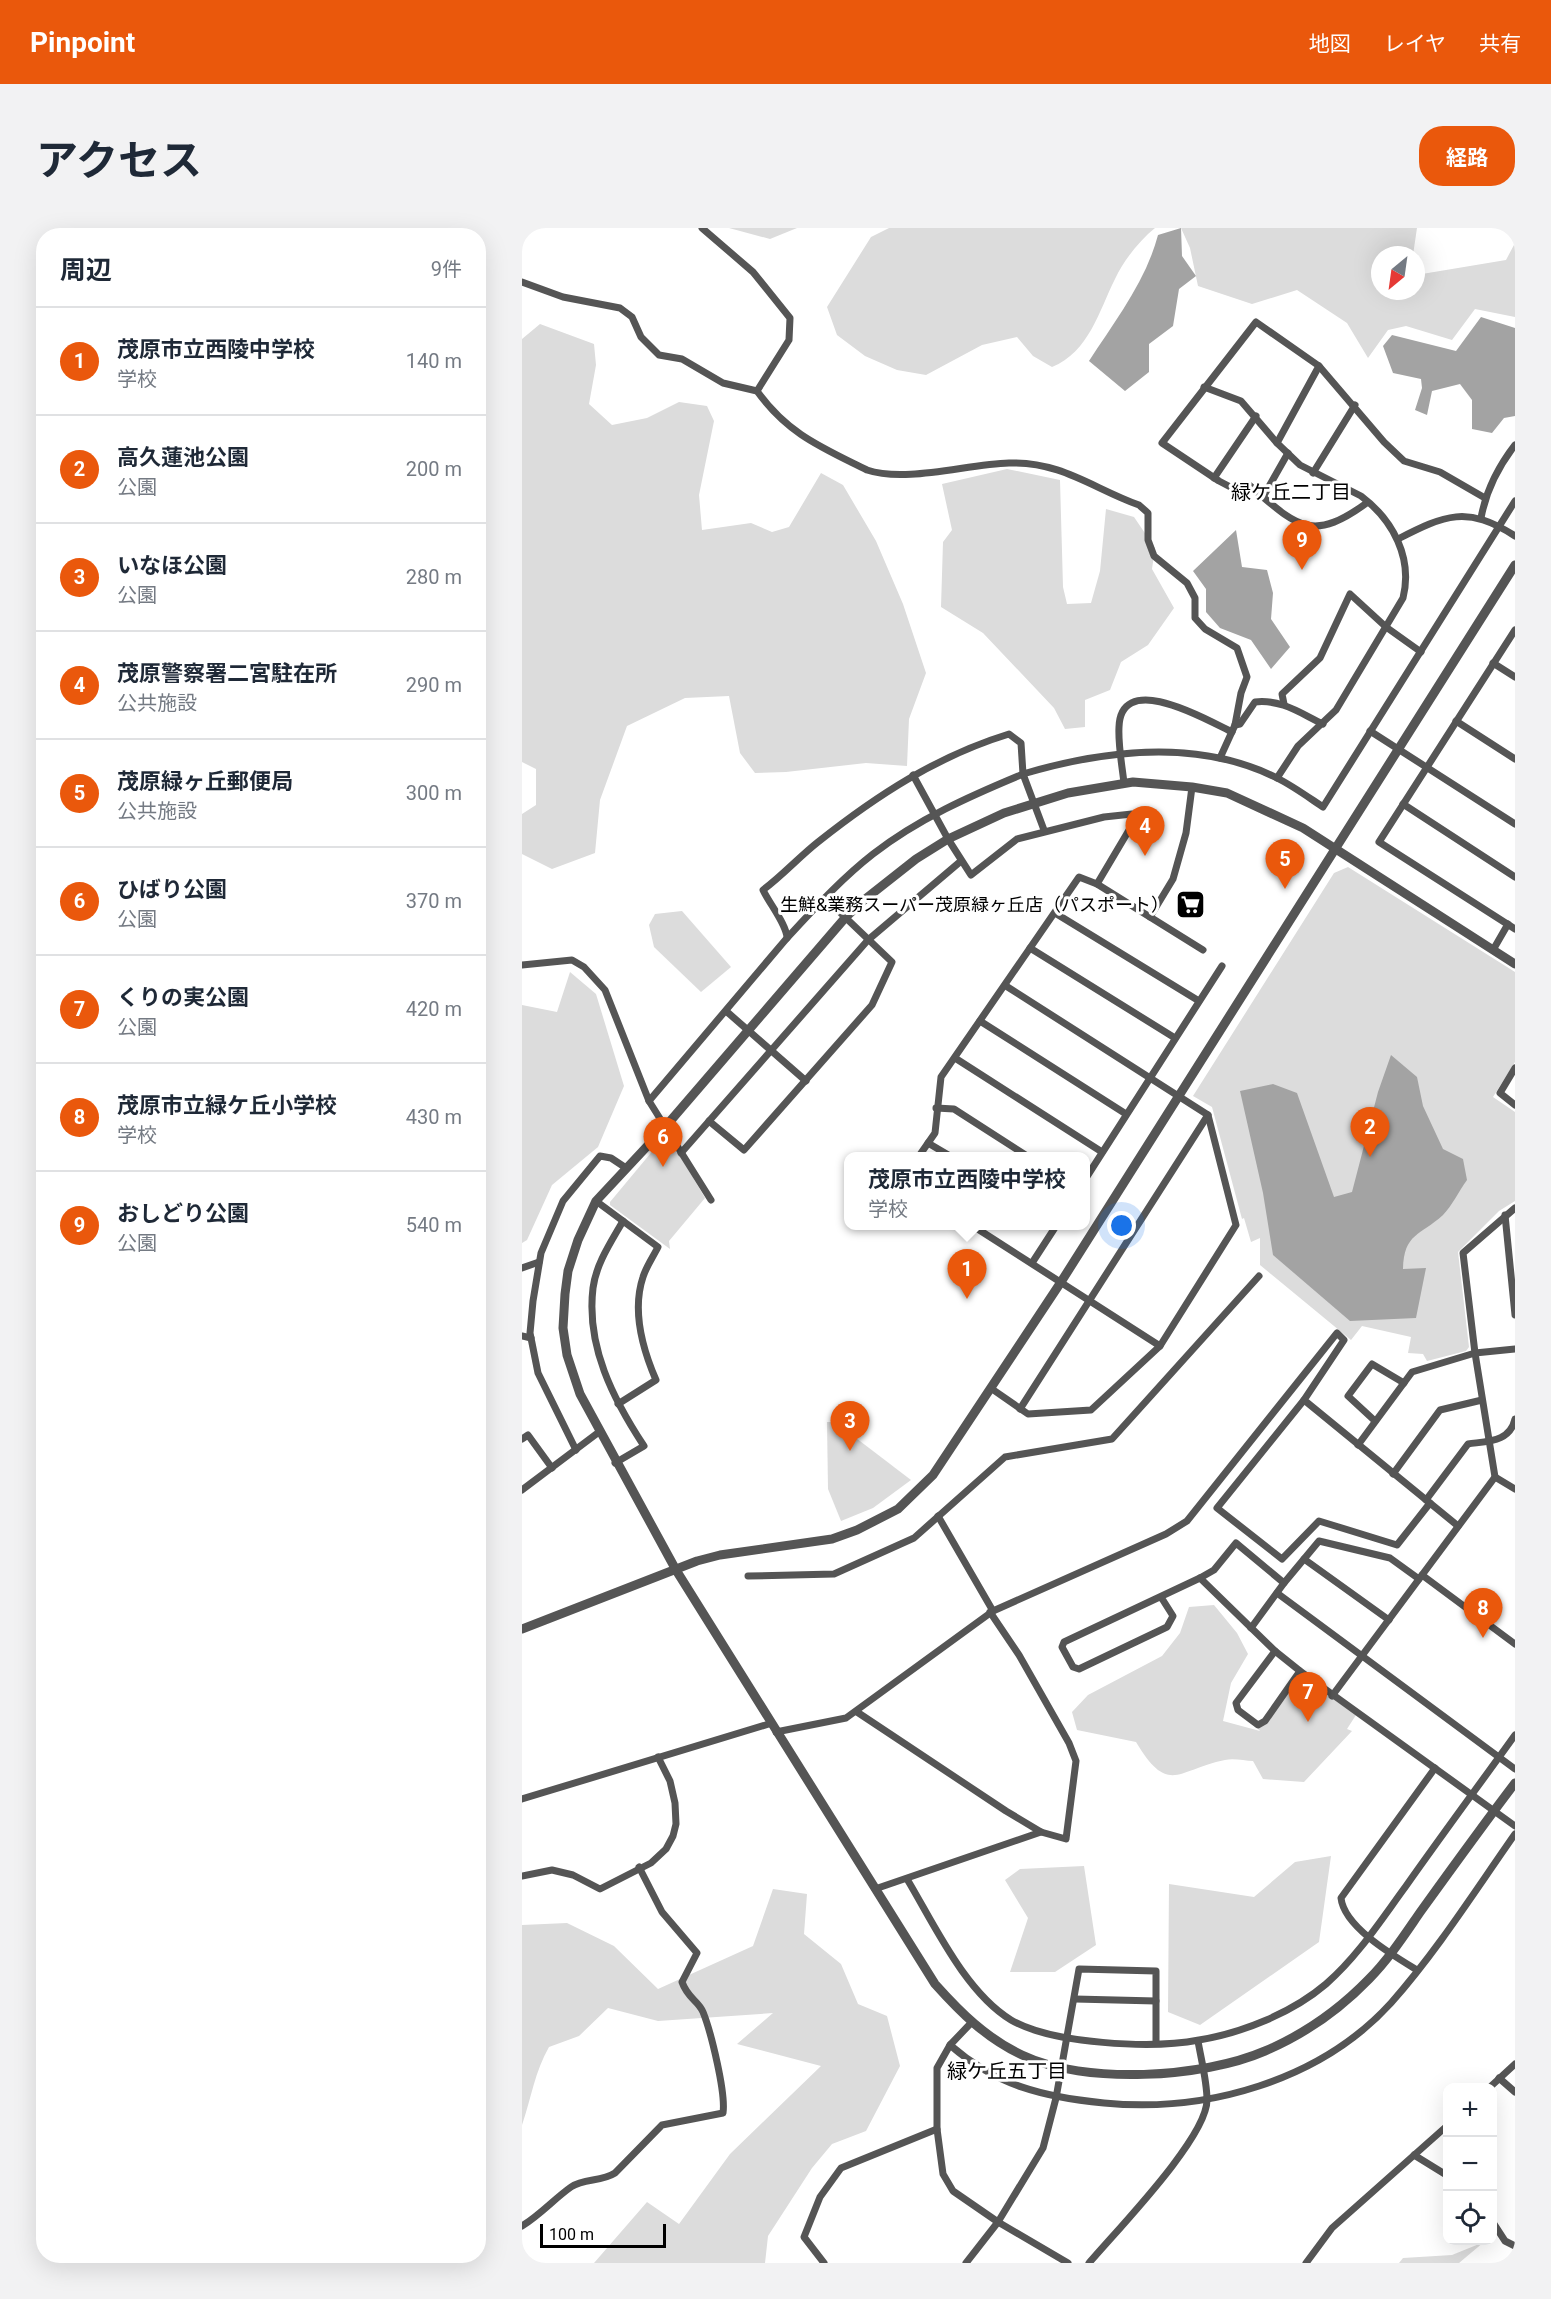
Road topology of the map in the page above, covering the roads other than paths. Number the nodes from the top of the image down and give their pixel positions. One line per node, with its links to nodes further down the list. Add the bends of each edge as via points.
1 (702, 228): 5 (street, via 753,272 790,318 789,340)
2 (522, 282): 5 (street, via 562,297 620,308 632,316 641,337 659,355 682,359 723,383)
3 (1319, 366): 4 (street, via 1256,322); 6 (street); 8 (street)
4 (1204, 387): 7 (street, via 1240,400); 12 (street, via 1162,442)
5 (757, 391): 30 (street, via 774,415 793,430 879,474 904,475 1010,463 1072,473 1139,505 1148,513 1148,540 1154,555 1186,583 1195,598 1195,618 1205,629 1237,648 1247,677)
6 (1355, 405): 11 (street); 14 (street, via 1404,461 1440,472)
7 (1256, 416): 8 (street); 12 (street)
8 (1277, 443): 10 (street)
9 (1515, 445): 14 (street)
10 (1288, 453): 11 (street); 13 (street)
11 (1314, 472): 16 (street)
12 (1214, 478): 13 (street, via 1238,491 1250,485)
13 (1263, 497): 16 (street, via 1284,516 1311,527 1346,518)
14 (1485, 498): 17 (street)
15 (1515, 501): 18 (street)
16 (1368, 502): 20 (street)
17 (1481, 518): 18 (street); 20 (street, via 1438,519)
18 (1499, 526): 19 (street); 24 (street)
19 (1515, 536)
20 (1398, 538): 22 (street, via 1404,553 1406,586)
21 (1515, 565): 32 (street)
22 (1386, 627): 24 (street); 27 (street, via 1350,594 1320,658 1282,694); 29 (street, via 1349,692)
23 (1515, 630): 25 (street)
24 (1421, 652): 31 (street)
25 (1493, 663): 26 (street); 28 (street)
26 (1515, 677)
27 (1284, 704): 29 (street); 30 (street, via 1270,700 1255,702)
28 (1455, 721): 35 (street); 36 (street)
29 (1323, 724): 39 (street, via 1298,746)
30 (1234, 728): 33 (street, via 1171,703 1141,700 1131,704 1121,717); 34 (street)
31 (1370, 731): 32 (street); 39 (street, via 1323,807)
32 (1399, 750): 36 (street); 48 (street)
33 (1121, 754): 34 (street, via 1168,752); 37 (street, via 1070,761); 40 (street)
34 (1220, 758): 39 (street)
35 (1515, 759)
36 (1427, 768): 43 (street); 45 (street)
37 (1023, 774): 38 (street, via 1021,743 1009,734 937,762); 42 (street); 44 (street)
38 (913, 776): 44 (street); 57 (street, via 816,843 763,890 787,930)
39 (1277, 778)
40 (1124, 783): 41 (street); 42 (street)
41 (1192, 787): 48 (street, via 1227,794 1265,809); 54 (street, via 1186,833 1173,879)
42 (1035, 802): 46 (street); 47 (street)
43 (1403, 804): 50 (street); 56 (street, via 1379,842)
44 (935, 814): 47 (street); 52 (street, via 873,854)
45 (1515, 824)
46 (1044, 830): 49 (street, via 1017,839 971,875); 51 (street, via 1132,814 1132,825)
47 (948, 839): 49 (street); 55 (street, via 890,879)
48 (1335, 850): 61 (street); 76 (street)
49 (961, 861): 58 (street)
50 (1515, 877)
51 (1096, 884): 53 (street, via 1079,877); 54 (street)
52 (825, 898): 55 (street); 57 (street)
53 (1055, 913): 59 (street); 66 (street)
54 (1150, 917): 60 (street)
55 (845, 918): 58 (street); 69 (street)
56 (1512, 926): 61 (street)
57 (787, 938): 67 (street)
58 (868, 940): 71 (street); 75 (street, via 892,962 872,1005)
59 (1030, 948): 65 (street); 70 (street)
60 (1203, 950)
61 (1492, 950): 62 (street)
62 (1515, 964)
63 (522, 965): 77 (street, via 572,960 584,967 605,990)
64 (1222, 966): 66 (street)
65 (1006, 986): 68 (street); 74 (street)
66 (1199, 1001): 70 (street)
67 (726, 1011): 69 (street); 77 (street)
68 (980, 1021): 72 (street); 80 (street)
69 (749, 1031): 71 (street); 83 (street)
70 (1175, 1038): 74 (street)
71 (771, 1050): 75 (street); 82 (street)
72 (955, 1058): 79 (street, via 941,1077); 88 (street)
73 (1515, 1068): 78 (street, via 1500,1093)
74 (1150, 1079): 76 (street); 80 (street)
75 (806, 1081): 82 (street, via 744,1150)
76 (1179, 1096): 81 (street); 103 (street)
77 (649, 1101): 83 (street)
78 (1515, 1105)
79 (936, 1108): 84 (street, via 934,1133); 87 (street, via 954,1109)
80 (1126, 1114): 88 (street)
81 (1208, 1115): 104 (street); 108 (street, via 1236,1225)
82 (709, 1121): 89 (street)
83 (666, 1126): 89 (street); 90 (street)
84 (928, 1143): 85 (street); 86 (street)
85 (922, 1152)
86 (943, 1152)
87 (1022, 1152)
88 (1102, 1152): 91 (street)
89 (681, 1153): 92 (street)
90 (626, 1168): 93 (street); 99 (street, via 600,1156 563,1202)
91 (1090, 1172)
92 (711, 1200)
93 (596, 1201): 96 (street); 119 (street, via 568,1270 563,1328 573,1375)
94 (1515, 1208): 95 (street)
95 (1505, 1215): 105 (street); 110 (street, via 1463,1253)
96 (623, 1221): 115 (street, via 603,1256 593,1287 596,1342); 115 (street, via 658,1247 642,1278 639,1307 645,1355 656,1380)
97 (979, 1230): 100 (street)
98 (1053, 1230): 100 (street)
99 (539, 1262): 101 (street); 107 (street)
100 (1032, 1263): 103 (street)
101 (522, 1268)
102 (1259, 1276): 131 (street, via 1112,1439 1005,1457)
103 (1061, 1282): 104 (street); 112 (street)
104 (1089, 1301): 108 (street); 116 (street)
105 (1515, 1314)
106 (522, 1336): 107 (street)
107 (531, 1338): 123 (street, via 538,1373)
108 (1160, 1346): 116 (street, via 1091,1410 1028,1414)
109 (1515, 1349): 110 (street)
110 (1475, 1353): 111 (street, via 1412,1372); 114 (street)
111 (1404, 1383): 118 (street); 118 (street, via 1372,1364 1353,1388 1348,1396)
112 (992, 1389): 116 (street); 134 (street, via 933,1475 898,1509 832,1539 720,1555)
113 (1304, 1400): 122 (street); 130 (street, via 1217,1508 1282,1559 1319,1521 1397,1545); 141 (street, via 1344,1340 1337,1333 1187,1521)
114 (1482, 1400): 121 (street); 126 (street, via 1440,1410)
115 (618, 1404): 124 (street, via 644,1446)
116 (1020, 1409)
117 (1515, 1419): 121 (street, via 1506,1436)
118 (1376, 1421): 122 (street)
119 (599, 1432): 123 (street); 124 (street)
120 (522, 1439): 125 (street, via 528,1435)
121 (1490, 1440): 127 (street); 130 (street, via 1468,1444)
122 (1358, 1445): 126 (street)
123 (576, 1450): 125 (street)
124 (615, 1463): 134 (street)
125 (552, 1468): 129 (street)
126 (1393, 1474): 130 (street)
127 (1495, 1477): 128 (street); 132 (street)
128 (1515, 1489)
129 (522, 1490)
130 (1428, 1501): 132 (street)
131 (938, 1516): 135 (street, via 914,1538 834,1574); 141 (street)
132 (1458, 1526): 136 (street)
133 (1304, 1559): 136 (street, via 1319,1541 1390,1558); 138 (street); 142 (street)
134 (676, 1570): 144 (street); 151 (street)
135 (748, 1576)
136 (1420, 1577): 142 (street); 145 (street)
137 (1200, 1578): 138 (street, via 1214,1570 1236,1543); 140 (street); 143 (street)
138 (1284, 1582): 139 (street)
139 (1277, 1593): 143 (street); 147 (street)
140 (1161, 1597): 140 (street, via 1064,1642 1062,1647 1073,1666 1080,1670 1167,1628 1173,1616)
141 (991, 1612): 150 (street); 162 (street, via 1019,1655 1076,1761 1066,1839)
142 (1389, 1620): 147 (street)
143 (1251, 1628): 146 (street)
144 (522, 1629)
145 (1515, 1644)
146 (1275, 1651): 148 (street); 148 (street, via 1236,1703 1238,1710 1258,1725 1265,1721)
147 (1362, 1656): 149 (street); 154 (street)
148 (1300, 1671): 149 (street)
149 (1332, 1696): 155 (street)
150 (857, 1712): 151 (street, via 817,1725); 162 (street)
151 (774, 1727): 153 (street); 167 (street)
152 (1515, 1735): 154 (street)
153 (658, 1757): 159 (street); 164 (street, via 670,1781 676,1824 666,1849 651,1863)
154 (1499, 1757): 156 (street); 158 (street)
155 (1435, 1768): 158 (street); 168 (street, via 1341,1898 1342,1907)
156 (1515, 1770)
157 (1515, 1783): 160 (street)
158 (1472, 1794): 160 (street); 168 (street)
159 (522, 1799)
160 (1494, 1810): 161 (street); 169 (street)
161 (1515, 1826)
162 (1041, 1832): 166 (street)
163 (1515, 1834): 170 (street)
164 (639, 1867): 165 (street, via 600,1889 573,1875 552,1870); 191 (street, via 662,1912 697,1953 682,1982 687,1995 702,2009 709,2030 723,2113 662,2125 615,2173 606,2179 570,2187)
165 (522, 1876)
166 (907, 1879): 167 (street); 174 (street, via 950,1952 980,1993 1011,2020)
167 (875, 1889): 173 (street, via 935,1984)
168 (1368, 1938): 169 (street); 175 (street, via 1326,1984 1294,2006 1246,2027)
169 (1390, 1953): 170 (street); 180 (street, via 1370,1978 1318,2023 1264,2052)
170 (1417, 1970): 185 (street, via 1358,2033 1314,2062 1256,2088)
171 (1075, 1999): 172 (street); 172 (street, via 1079,1969 1156,1971); 174 (street)
172 (1156, 2001): 176 (street)
173 (970, 2023): 177 (street); 179 (street, via 1023,2056)
174 (1066, 2038): 176 (street); 179 (street)
175 (1198, 2040): 176 (street); 180 (street)
176 (1156, 2043)
177 (950, 2045): 184 (street, via 1002,2081); 186 (street, via 937,2068)
178 (1515, 2064): 181 (street)
179 (1061, 2068): 180 (street, via 1124,2074); 184 (street)
180 (1202, 2069): 185 (street)
181 (1499, 2078): 182 (street); 183 (street)
182 (1494, 2083)
183 (1515, 2092)
184 (1056, 2098): 185 (street, via 1139,2106); 190 (street, via 1043,2148)
185 (1207, 2100): 197 (street, via 1203,2117 1174,2163)
186 (937, 2129): 190 (street, via 943,2174 953,2191); 194 (street, via 841,2168 820,2197 804,2237)
187 (1443, 2129): 188 (street)
188 (1414, 2155): 189 (street); 198 (street, via 1332,2228)
189 (1443, 2173)
190 (998, 2222): 195 (street); 196 (street)
191 (522, 2226)
192 (1497, 2229): 193 (street, via 1505,2241)
193 (1515, 2246)
194 (824, 2263)
195 (966, 2263)
196 (1068, 2263)
197 (1089, 2263)
198 (1306, 2263)

